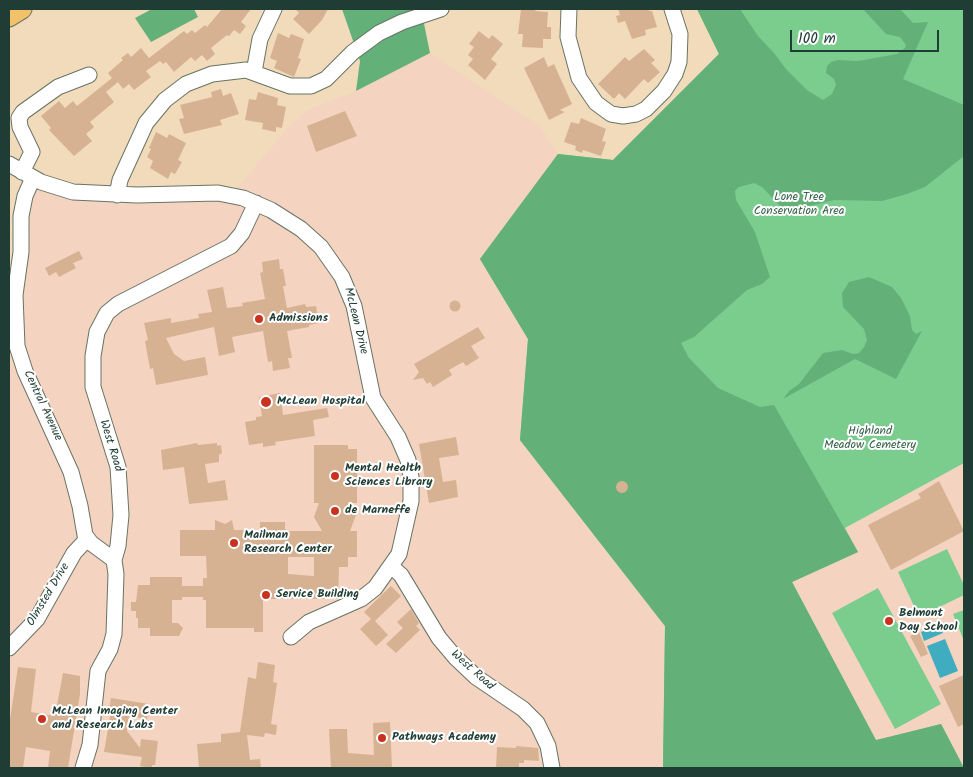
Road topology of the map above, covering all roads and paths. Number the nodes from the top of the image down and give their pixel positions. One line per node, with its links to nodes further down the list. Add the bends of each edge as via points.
1 (22, 9): 6 (main road)
2 (274, 9): 7 (street, via 260,39)
3 (568, 9): 4 (street, via 569,46 583,86 601,107 611,114 623,116 646,109 675,74 680,34)
4 (672, 9)
5 (438, 10): 7 (street, via 395,25 364,43 331,76 311,86 290,86)
6 (9, 17)
7 (254, 72): 10 (street, via 212,74 181,88 153,114 134,150)
8 (89, 75): 9 (street, Central Avenue, via 54,89 23,112 20,127 32,152)
9 (21, 171): 10 (street, McLean Drive, via 65,191); 12 (street, Central Avenue, via 25,196)
10 (124, 195): 11 (street, McLean Drive, via 218,193)
11 (256, 203): 14 (street, West Road, via 242,233 231,246 124,300 107,313 100,325 92,378 94,395 120,481 121,525); 15 (street, McLean Drive, via 278,213 310,236 333,262 349,290 373,398 398,437 410,468 410,509 400,550)
12 (12, 293): 13 (street, Central Avenue, via 19,353 71,472)
13 (87, 539): 14 (street); 17 (street, Olmsted Drive, via 74,553 37,619)
14 (114, 560): 18 (street, West Road, via 114,634 98,671 90,745)
15 (392, 567): 16 (street, McLean Drive, via 367,596 316,619); 19 (street, West Road, via 401,575 439,638 455,657 476,677 529,713 541,728)
16 (291, 637)
17 (9, 648)
18 (83, 768)
19 (552, 768)

